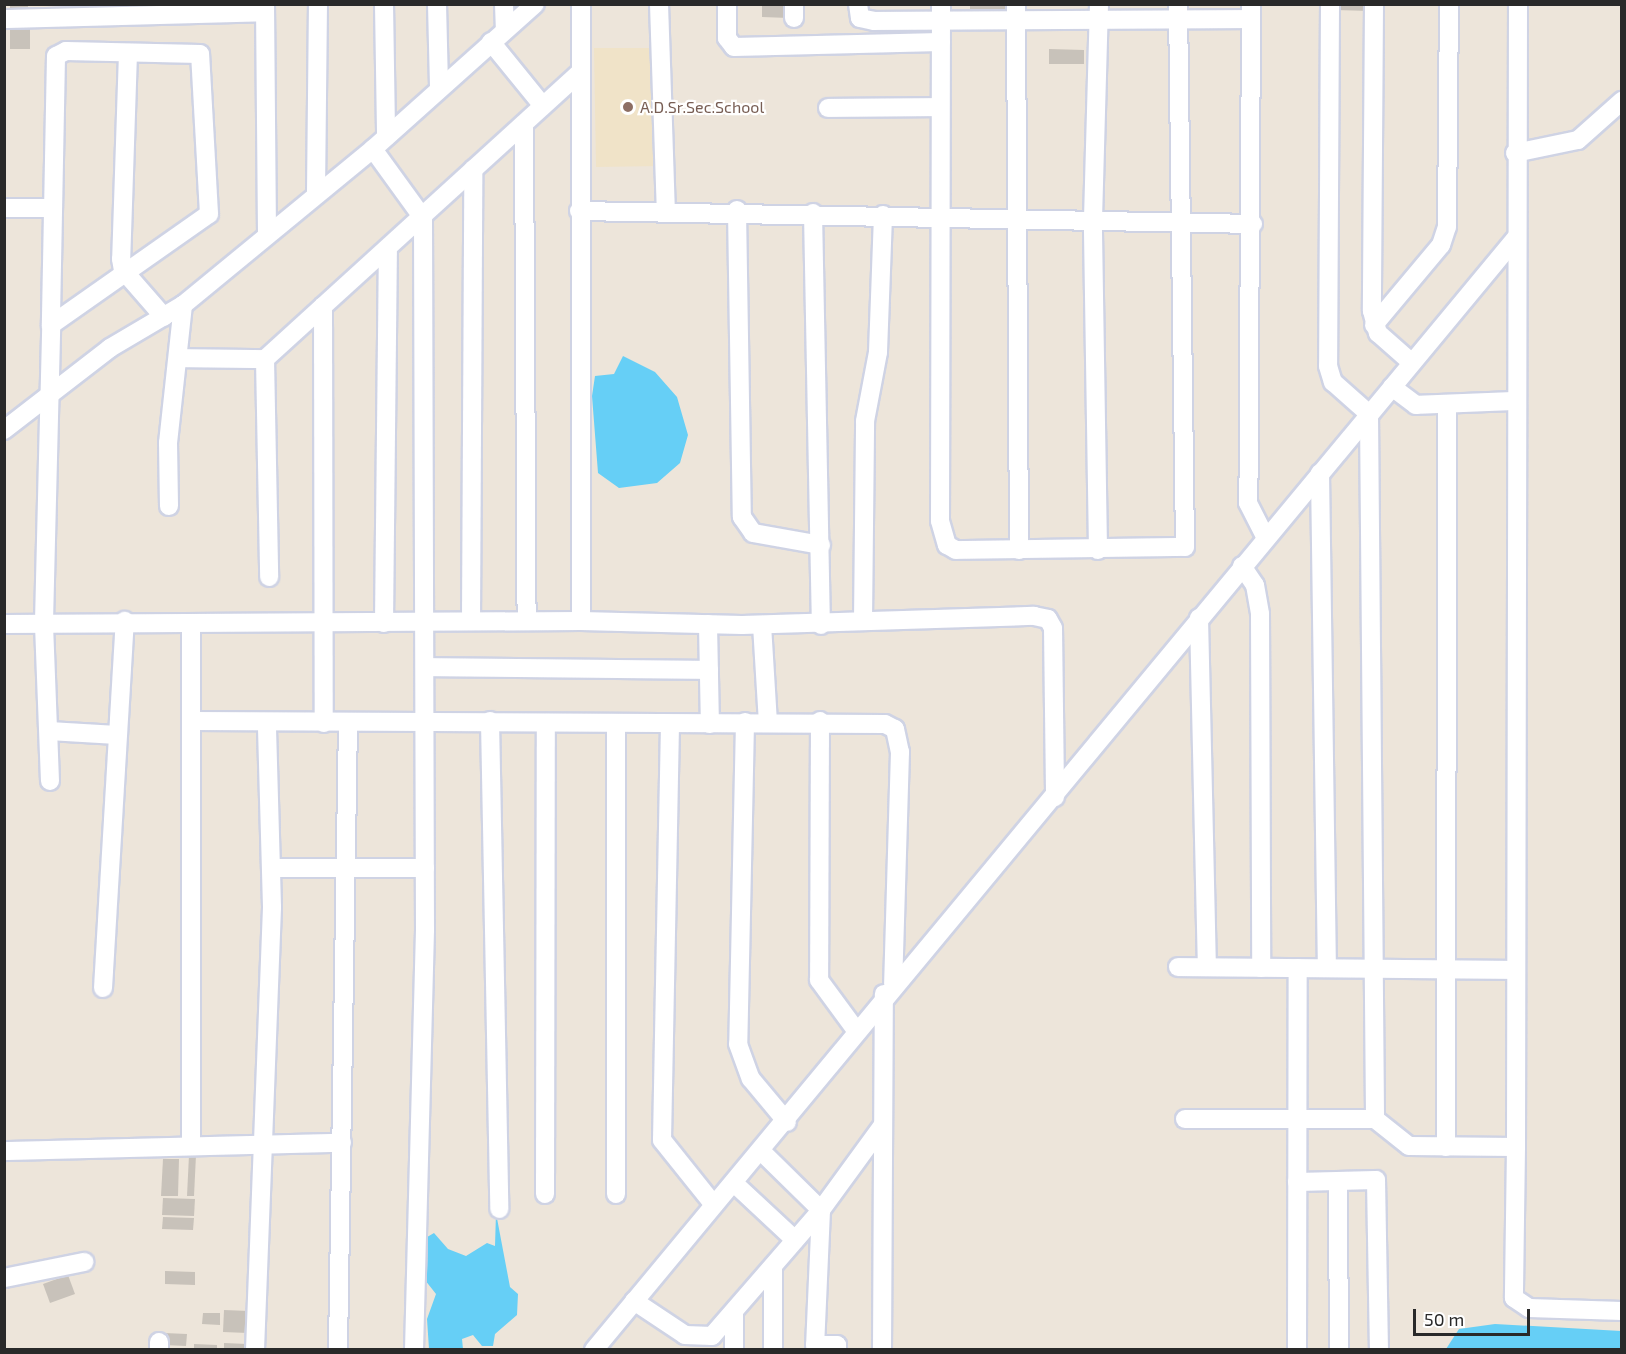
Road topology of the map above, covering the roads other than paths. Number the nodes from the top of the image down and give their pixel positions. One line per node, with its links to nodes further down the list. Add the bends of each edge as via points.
1 (318, 4): 36 (street)
2 (384, 4): 33 (street)
3 (437, 4): 27 (street)
4 (504, 4): 22 (street)
5 (535, 4): 22 (street)
6 (581, 4): 26 (street)
7 (659, 4): 39 (street)
8 (727, 4): 24 (street, via 728,43 734,47)
9 (858, 4): 20 (street, via 865,20)
10 (1330, 4): 66 (street, via 1328,366 1333,382)
11 (1374, 4): 58 (street)
12 (1449, 4): 58 (street, via 1447,227 1441,245)
13 (1518, 4): 34 (street)
14 (265, 8): 15 (street); 50 (street)
15 (70, 11): 21 (street)
16 (1099, 11): 17 (street); 18 (street); 46 (street)
17 (1178, 11): 19 (street); 48 (street)
18 (1016, 12): 20 (street); 44 (street)
19 (1251, 12): 49 (street)
20 (941, 13): 24 (street)
21 (4, 19)
22 (505, 30): 23 (street)
23 (491, 42): 27 (street); 29 (street)
24 (941, 42): 30 (street)
25 (128, 53): 38 (street, via 56,56); 53 (street); 53 (street, via 202,56 201,134 209,214)
26 (580, 72): 29 (street); 41 (street)
27 (439, 87): 33 (street)
28 (1622, 101): 34 (street, via 1578,140)
29 (543, 106): 32 (street)
30 (940, 107): 31 (street); 47 (street)
31 (828, 108)
32 (524, 124): 35 (street); 79 (street)
33 (379, 143): 36 (street); 45 (street)
34 (1515, 153): 51 (street)
35 (473, 169): 45 (street); 78 (street)
36 (316, 193): 50 (street)
37 (4, 208): 38 (street)
38 (49, 208): 57 (street)
39 (666, 210): 40 (street); 41 (street)
40 (737, 210): 42 (street); 71 (street, via 742,517 753,533)
41 (579, 211): 80 (street)
42 (813, 213): 43 (street); 71 (street)
43 (883, 215): 47 (street); 81 (street, via 878,352 865,421)
44 (1018, 215): 46 (street); 47 (street); 72 (street)
45 (423, 218): 52 (street); 85 (street)
46 (1093, 219): 48 (street); 73 (street)
47 (938, 220): 72 (street, via 943,535 956,550)
48 (1178, 220): 49 (street); 73 (street, via 1185,547)
49 (1253, 224): 70 (street, via 1248,502)
50 (267, 234): 54 (street)
51 (1516, 238): 61 (street); 64 (street)
52 (388, 252): 55 (street); 83 (street)
53 (123, 270): 56 (street); 57 (street)
54 (183, 305): 56 (street); 59 (street)
55 (323, 306): 60 (street); 88 (street)
56 (164, 316): 63 (street)
57 (51, 325): 63 (street)
58 (1374, 325): 61 (street)
59 (178, 358): 60 (street); 69 (street, via 168,443)
60 (265, 359): 75 (street)
61 (1412, 363): 62 (street)
62 (1392, 387): 65 (street, via 1411,403); 66 (street)
63 (52, 390): 67 (street); 82 (street)
64 (1516, 401): 65 (street); 120 (street)
65 (1447, 405): 119 (street)
66 (1369, 414): 68 (street); 118 (street)
67 (4, 430)
68 (1320, 473): 70 (street); 117 (street)
69 (169, 506)
70 (1266, 538): 74 (street)
71 (821, 545): 90 (street)
72 (1019, 550): 73 (street)
73 (1098, 550)
74 (1242, 566): 76 (street); 115 (street, via 1255,585 1260,614)
75 (269, 577)
76 (1199, 618): 109 (street); 114 (street)
77 (125, 621): 82 (street); 84 (street); 107 (street)
78 (471, 621): 79 (street); 85 (street)
79 (527, 621): 80 (street)
80 (581, 621): 87 (street)
81 (863, 621): 90 (street); 109 (street, via 1011,614 1048,619 1053,628)
82 (44, 622): 86 (street); 106 (street)
83 (384, 622): 85 (street); 88 (street)
84 (191, 623): 88 (street); 93 (street)
85 (424, 623): 91 (street)
86 (4, 624)
87 (708, 624): 89 (street); 92 (street)
88 (324, 625): 97 (street)
89 (762, 625): 90 (street); 99 (street)
90 (821, 625)
91 (425, 667): 92 (street); 101 (street)
92 (709, 670): 104 (street)
93 (191, 721): 100 (street); 131 (street)
94 (490, 721): 101 (street); 102 (street); 142 (street)
95 (820, 721): 99 (street); 122 (street, via 885,724 895,729 900,740); 123 (street, via 819,980)
96 (745, 722): 99 (street); 104 (street); 127 (street, via 738,1044 751,1079)
97 (324, 723): 98 (street); 100 (street)
98 (348, 723): 101 (street); 111 (street)
99 (768, 723)
100 (267, 724): 110 (street)
101 (426, 724): 112 (street)
102 (546, 724): 105 (street); 139 (street)
103 (670, 724): 104 (street); 105 (street); 141 (street, via 662,1140)
104 (711, 724)
105 (616, 725): 140 (street)
106 (49, 731): 107 (street); 108 (street)
107 (117, 735): 121 (street)
108 (50, 780)
109 (1055, 796): 122 (street)
110 (271, 868): 111 (street); 129 (street)
111 (345, 868): 112 (street); 130 (street)
112 (425, 868): 153 (street)
113 (1178, 967): 114 (street)
114 (1207, 967): 115 (street)
115 (1261, 968): 116 (street)
116 (1298, 968): 117 (street); 124 (street)
117 (1327, 968): 118 (street)
118 (1375, 969): 119 (street); 126 (street)
119 (1446, 969): 120 (street); 132 (street)
120 (1514, 970): 133 (street)
121 (103, 988)
122 (888, 989): 123 (street); 128 (street)
123 (855, 1029): 127 (street)
124 (1298, 1117): 125 (street); 126 (street); 137 (street)
125 (1185, 1119)
126 (1375, 1119): 132 (street, via 1409,1146)
127 (787, 1122): 134 (street)
128 (884, 1125): 143 (street); 158 (street)
129 (262, 1142): 130 (street); 131 (street); 151 (street)
130 (342, 1143): 152 (street)
131 (191, 1146): 135 (street)
132 (1446, 1147): 133 (street)
133 (1516, 1147): 149 (street, via 1514,1298 1529,1308)
134 (762, 1151): 138 (street); 143 (street)
135 (4, 1152)
136 (1338, 1180): 137 (street); 160 (street); 161 (street, via 1376,1180)
137 (1297, 1182): 159 (street)
138 (735, 1184): 141 (street); 144 (street)
139 (545, 1194)
140 (616, 1194)
141 (714, 1205): 148 (street)
142 (500, 1209)
143 (821, 1210): 144 (street); 157 (street, via 815,1346 837,1345)
144 (795, 1240): 146 (street)
145 (84, 1262): 147 (street)
146 (773, 1267): 150 (street); 156 (street)
147 (4, 1278)
148 (634, 1301): 150 (street, via 678,1331 700,1338 712,1336); 154 (street)
149 (1622, 1311)
150 (734, 1314): 155 (street)
151 (255, 1350)
152 (338, 1350)
153 (414, 1350)
154 (594, 1350)
155 (734, 1350)
156 (773, 1350)
157 (837, 1350)
158 (882, 1350)
159 (1297, 1350)
160 (1339, 1350)
161 (1379, 1350)

